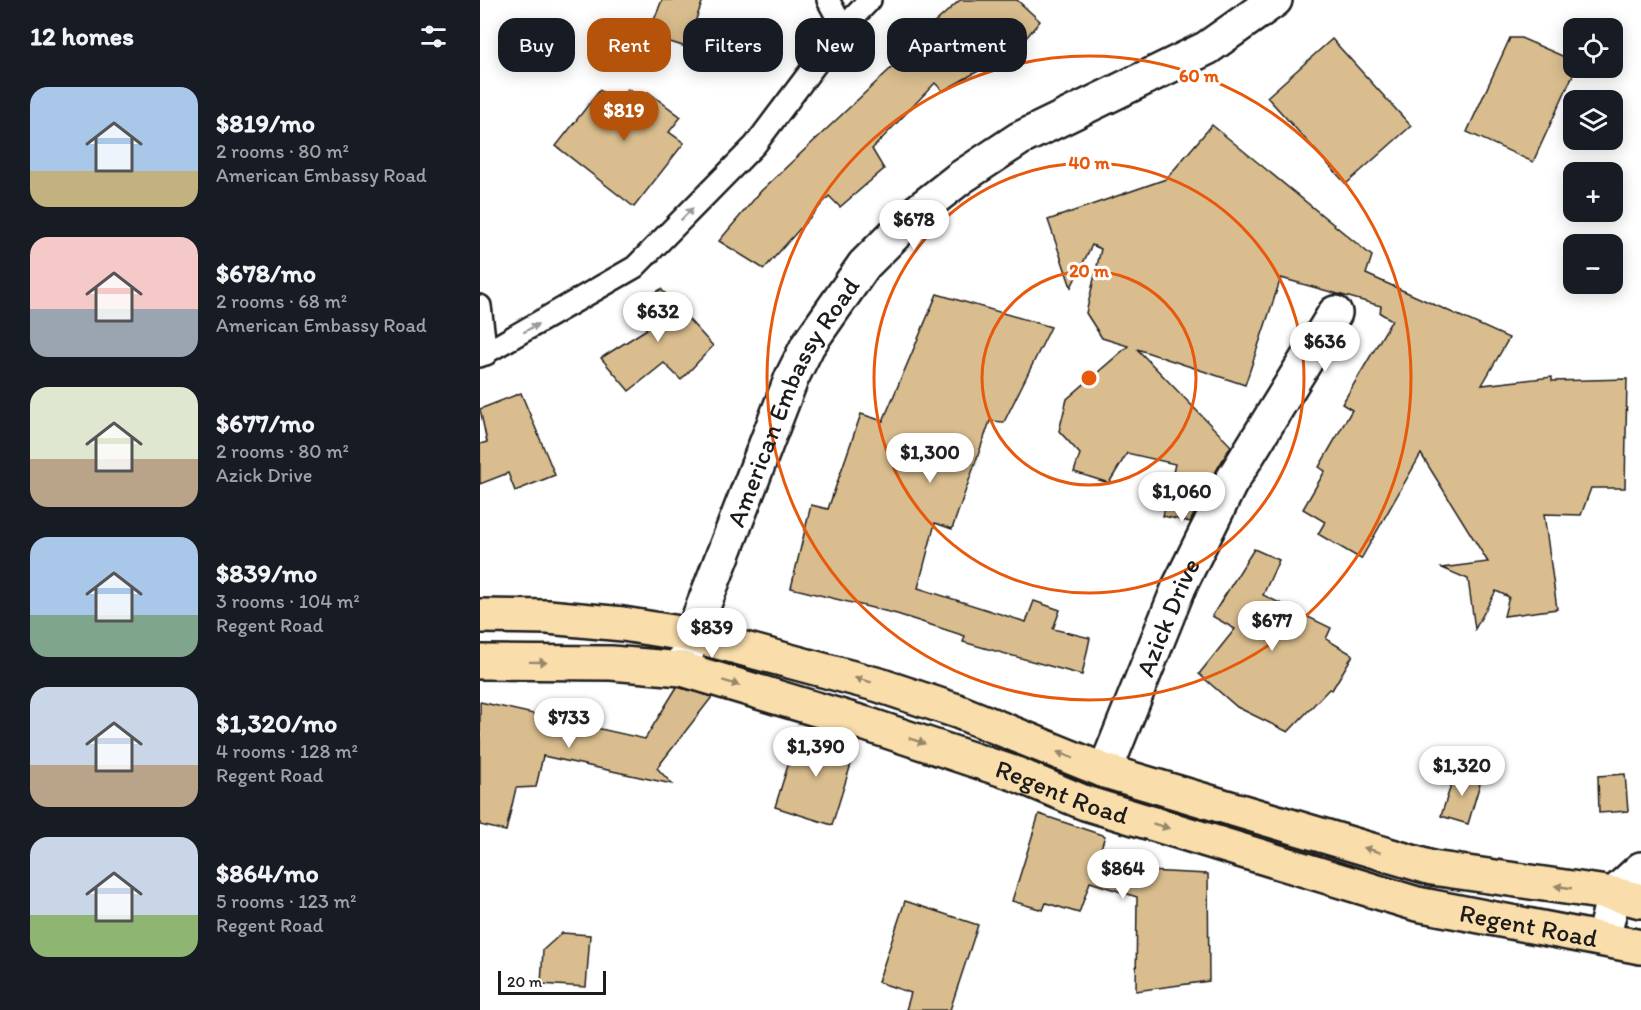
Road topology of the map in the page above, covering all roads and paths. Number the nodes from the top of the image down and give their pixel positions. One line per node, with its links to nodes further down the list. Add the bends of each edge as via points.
1 (828, 0): 4 (lane)
2 (870, 0): 5 (lane)
3 (1275, 0): 11 (street, American Embassy Road, via 1207,48 1019,139 918,211 864,265 814,336 792,378)
4 (838, 18)
5 (853, 18)
6 (810, 72): 9 (lane, one-way to 6, via 635,267 755,145)
7 (480, 306): 9 (lane)
8 (1335, 313): 14 (street, Azick Drive, via 1230,484 1179,587)
9 (483, 355)
10 (480, 616): 11 (main road, Regent Road, via 548,616)
11 (692, 635): 13 (street, American Embassy Road); 14 (main road, Regent Road, one-way to 11, via 957,711 879,685)
12 (480, 662): 13 (main road, Regent Road, one-way to 13, via 611,663)
13 (682, 669): 17 (main road, Regent Road, one-way to 17, via 866,724 1016,774 1085,803 1417,904)
14 (1105, 771): 16 (main road, Regent Road, one-way to 14, via 1432,868)
15 (1641, 869): 16 (street)
16 (1627, 898): 17 (street)
17 (1603, 939): 18 (main road, Regent Road)
18 (1641, 947)

